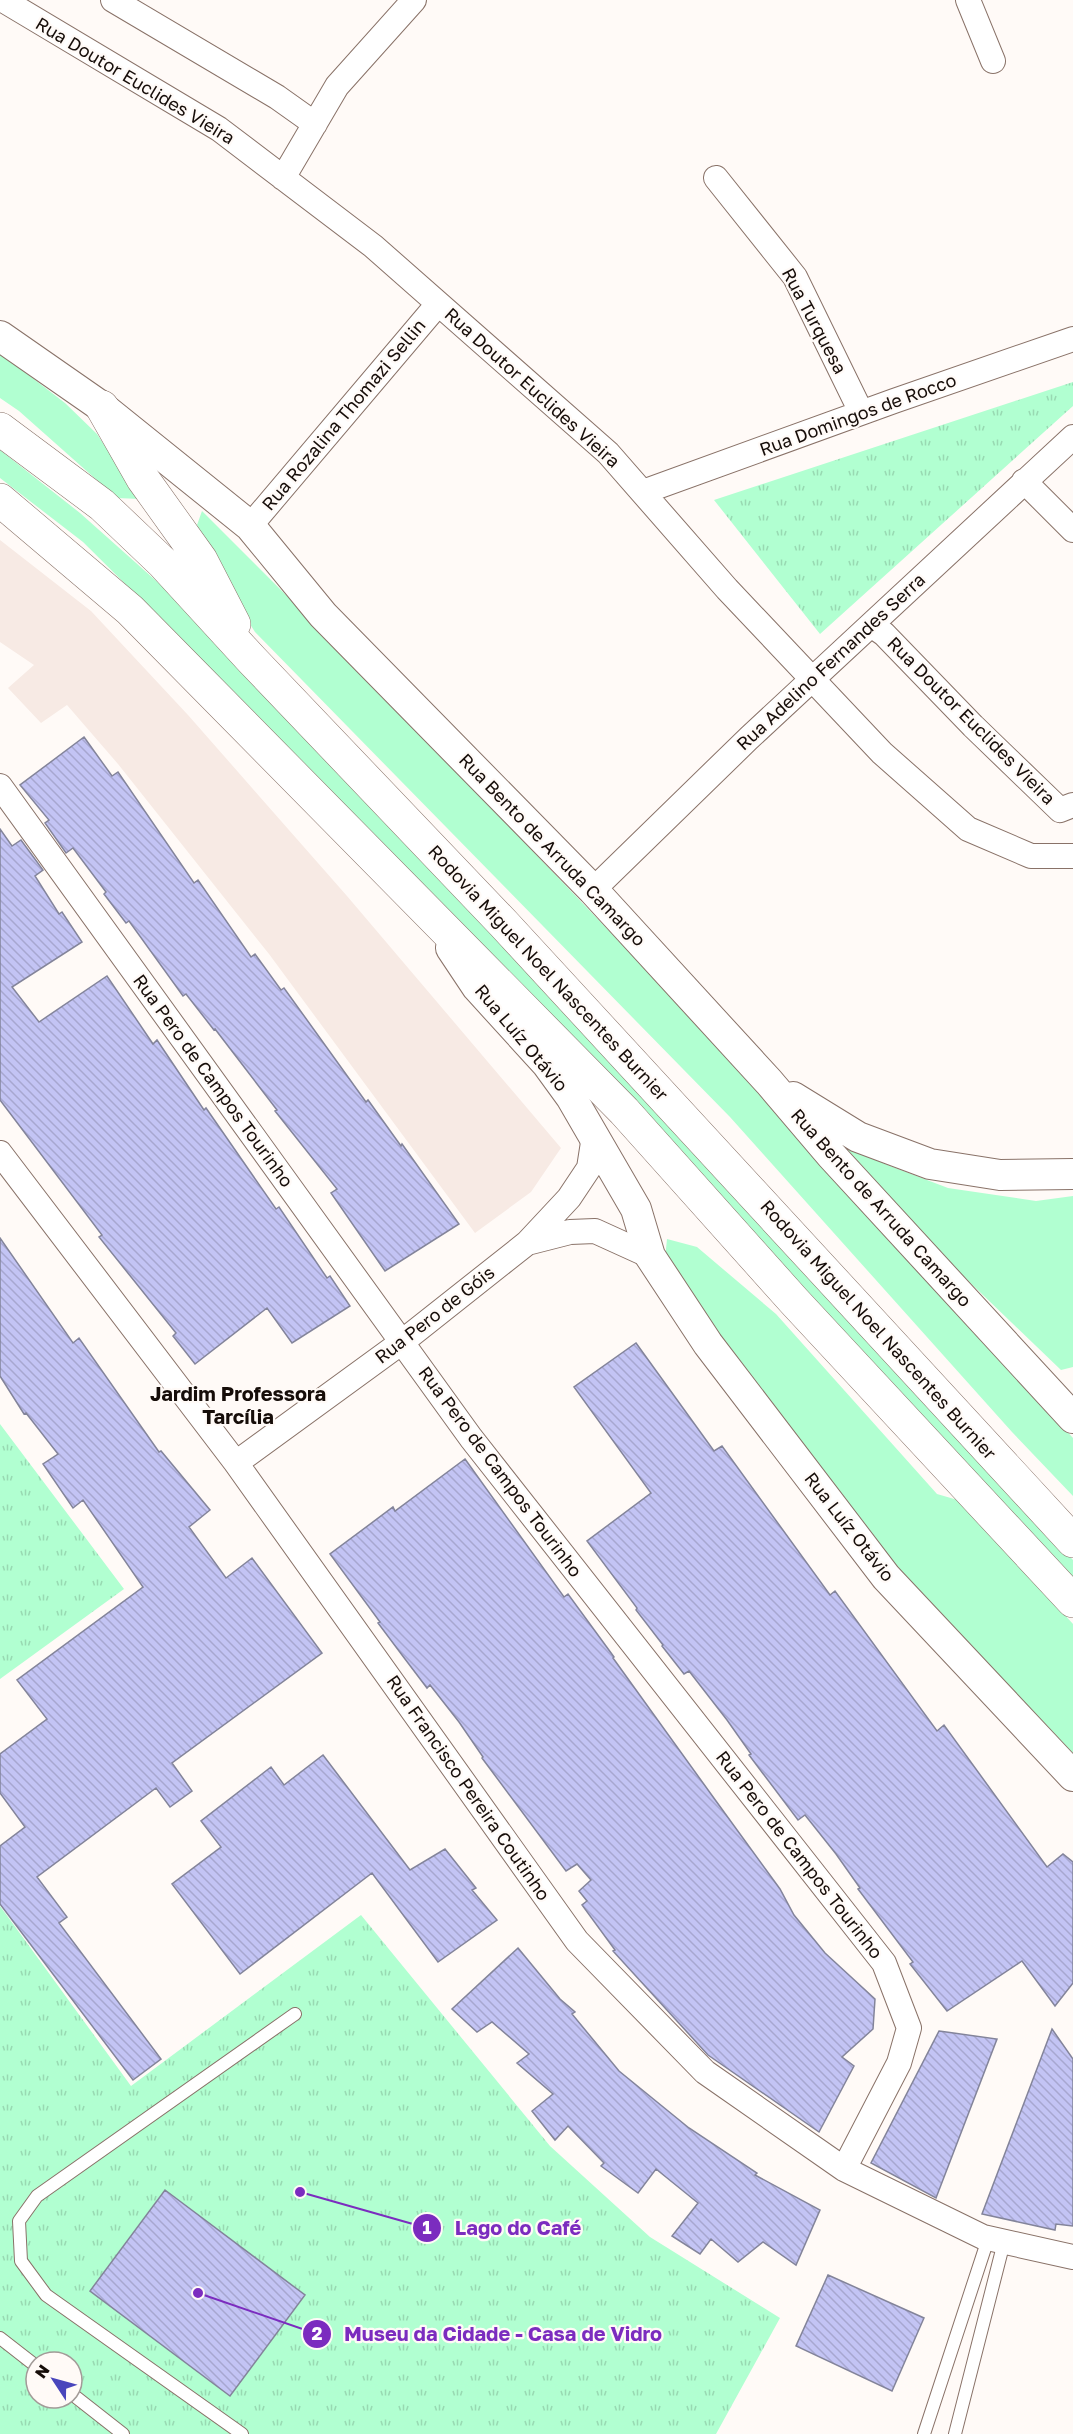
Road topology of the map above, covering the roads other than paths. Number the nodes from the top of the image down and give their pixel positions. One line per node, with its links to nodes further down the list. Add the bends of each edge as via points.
1 (3, 0): 7 (street, Rua Doutor Euclides Vieira, via 219,129)
2 (113, 0): 6 (street, via 277,97)
3 (414, 0): 6 (street, via 337,86)
4 (968, 0): 5 (street)
5 (993, 61)
6 (315, 124): 7 (street)
7 (283, 178): 9 (street, Rua Doutor Euclides Vieira, via 373,246)
8 (716, 178): 13 (street, Rua Turquesa, via 795,277)
9 (438, 304): 17 (street, Rua Doutor Euclides Vieira, via 608,453); 19 (street, Rua Rozalina Thomazi Sellin)
10 (0, 336): 12 (street, Rua Bento de Arruda Camargo)
11 (1073, 339): 13 (street, Rua Domingos de Rocco)
12 (102, 407): 19 (street, Rua Bento de Arruda Camargo); 22 (highway, via 143,479 201,560)
13 (861, 412): 17 (street, Rua Domingos de Rocco)
14 (0, 429): 22 (highway, Rodovia Miguel Noel Nascentes Burnier, via 102,505 164,563)
15 (1073, 437): 16 (street, Rua Adelino Fernandes Serra)
16 (1024, 481): 20 (street); 21 (street, Rua Adelino Fernandes Serra)
17 (643, 492): 23 (street, Rua Doutor Euclides Vieira)
18 (0, 500): 28 (highway, via 130,610)
19 (250, 526): 27 (street, Rua Bento de Arruda Camargo, via 323,615)
20 (1073, 530)
21 (871, 625): 23 (street, Rua Adelino Fernandes Serra); 25 (street, Rua Doutor Euclides Vieira, via 1060,810)
22 (252, 660): 38 (highway, Rodovia Miguel Noel Nascentes Burnier, via 503,923)
23 (812, 679): 26 (street, Rua Doutor Euclides Vieira, via 882,753 968,829 1031,856); 27 (street, Rua Adelino Fernandes Serra)
24 (0, 786): 35 (street, Rua Pero de Campos Tourinho)
25 (1073, 805)
26 (1073, 855)
27 (593, 890): 29 (street, Rua Bento de Arruda Camargo)
28 (434, 920): 30 (street, Rua Luíz Otávio, via 477,987 547,1065); 39 (highway, via 624,1111 794,1301)
29 (769, 1082): 32 (street, via 858,1137 930,1164 1000,1175); 36 (street, Rua Bento de Arruda Camargo, via 839,1164)
30 (594, 1136): 33 (street, Rua Pero de Góis, via 589,1168 569,1198); 34 (street, Rua Luíz Otávio, via 636,1209)
31 (0, 1153): 37 (street, Rua Francisco Pereira Coutinho)
32 (1073, 1174)
33 (527, 1242): 34 (street, via 570,1232 595,1231); 35 (street, Rua Pero de Góis)
34 (650, 1256): 40 (street, Rua Luíz Otávio, via 708,1344 886,1577)
35 (402, 1342): 37 (street, Rua Pero de Góis); 42 (street, Rua Pero de Campos Tourinho, via 478,1448 884,1963 909,2028 899,2063)
36 (1070, 1409)
37 (236, 1463): 42 (street, Rua Francisco Pereira Coutinho, via 577,1941 705,2072)
38 (1073, 1541)
39 (1073, 1600)
40 (1073, 1776)
41 (295, 2014): 49 (lane, via 37,2196 19,2221 21,2260 46,2295)
42 (844, 2169): 43 (street, Rua Francisco Pereira Coutinho)
43 (996, 2241): 44 (street, Rua Francisco Pereira Coutinho); 50 (lane); 51 (lane)
44 (1073, 2257)
45 (0, 2338): 46 (lane)
46 (24, 2357)
47 (84, 2403): 48 (lane)
48 (123, 2434)
49 (242, 2434)
50 (924, 2434)
51 (955, 2434)

